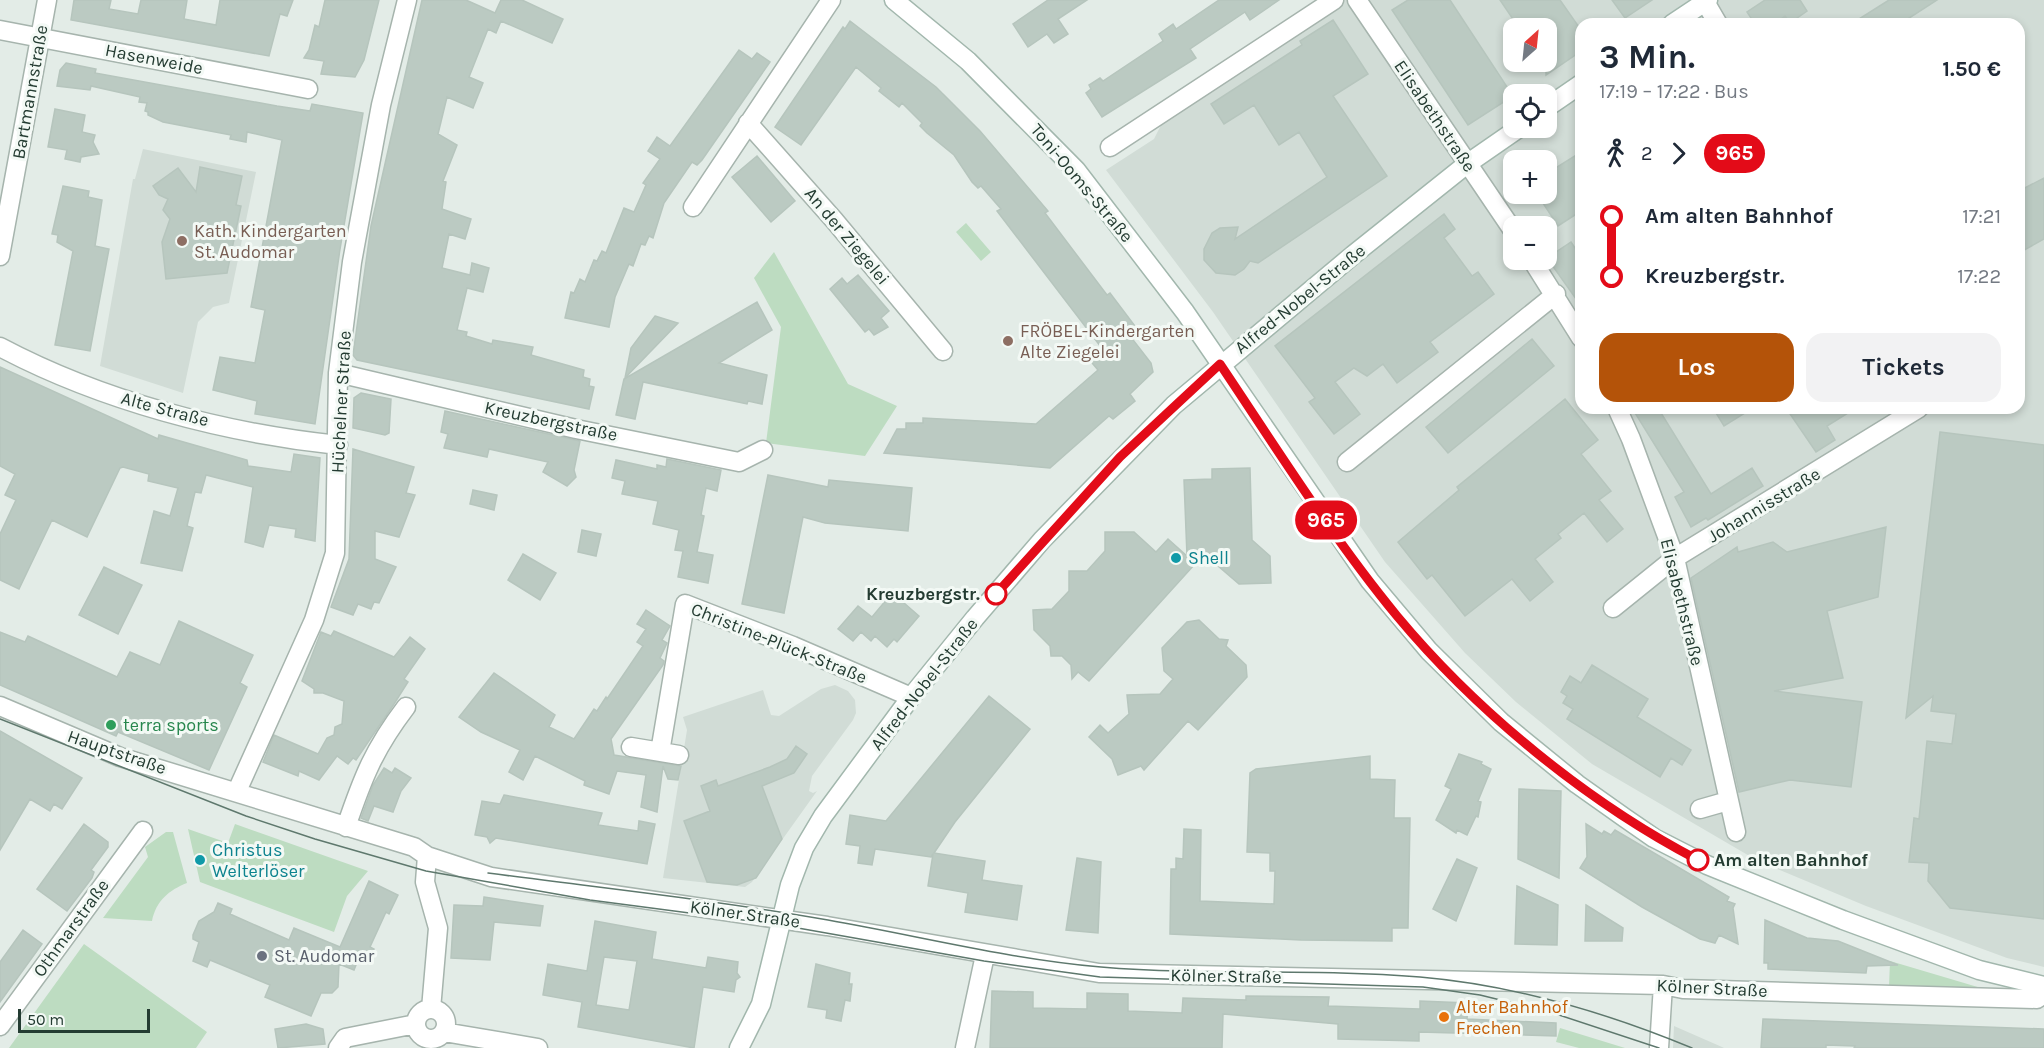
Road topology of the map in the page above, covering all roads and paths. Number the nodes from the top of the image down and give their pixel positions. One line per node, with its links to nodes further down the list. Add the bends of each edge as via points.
1 (47, 0): 11 (street, Bartmannstraße)
2 (408, 0): 28 (street, Hüchelner Straße, via 379,116 352,262)
3 (831, 0): 15 (street)
4 (894, 0): 27 (street, Toni-Ooms-Straße, via 968,62 1076,170 1160,278)
5 (1334, 0): 17 (street)
6 (1357, 0): 18 (street, Elisabethstraße)
7 (1706, 1): 8 (street); 9 (street)
8 (1681, 18)
9 (1715, 18)
10 (0, 30): 11 (street, Hasenweide)
11 (39, 37): 13 (street, Hasenweide); 21 (street, Bartmannstraße)
12 (1575, 88): 14 (street)
13 (308, 89)
14 (1557, 100)
15 (748, 123): 19 (street); 26 (street, An der Ziegelei)
16 (1505, 138): 18 (street, Alfred-Nobel-Straße)
17 (1110, 147)
18 (1467, 164): 20 (street, Elisabethstraße); 27 (street, Alfred-Nobel-Straße)
19 (693, 207)
20 (1503, 216)
21 (0, 256)
22 (1539, 270): 23 (street)
23 (1556, 294): 24 (street); 33 (street)
24 (1575, 327)
25 (0, 347): 31 (street, Alte Straße, via 34,365 138,404 297,441)
26 (943, 351)
27 (1220, 364): 36 (street, Alfred-Nobel-Straße, via 1133,444 1042,540); 52 (street, Kölner Straße, via 1398,617 1501,722 1577,784 1654,838 1732,876)
28 (338, 373): 31 (street, Hüchelner Straße); 32 (street, Kreuzbergstraße, via 576,429 739,462)
29 (1620, 414): 34 (street, Elisabethstraße)
30 (1912, 414): 34 (street, Johannisstraße)
31 (338, 445): 42 (street, Hüchelner Straße, via 335,554 314,620)
32 (763, 450)
33 (1347, 462)
34 (1675, 558): 35 (street, Johannisstraße); 43 (street, Elisabethstraße)
35 (1612, 608)
36 (911, 697): 40 (street, Christine-Plück-Straße, via 685,604); 49 (street, Alfred-Nobel-Straße, via 804,848)
37 (0, 706): 42 (street, Hauptstraße, via 120,757)
38 (406, 707): 45 (street, via 370,761)
39 (631, 747): 40 (street)
40 (660, 752): 41 (street)
41 (679, 755)
42 (237, 791): 45 (street, Kölner Straße)
43 (1728, 801): 44 (street); 47 (street, Elisabethstraße)
44 (1700, 809)
45 (346, 827): 48 (street, Kölner Straße, via 414,847)
46 (142, 831): 54 (street, Othmarstraße)
47 (1736, 832)
48 (426, 856): 49 (street, Kölner Straße, via 491,877); 53 (street, via 425,882 438,928)
49 (782, 919): 50 (street, Kölner Straße); 59 (street, Alfred-Nobel-Straße, via 761,1004)
50 (985, 955): 51 (street, Kölner Straße, via 1100,973); 60 (street)
51 (1663, 985): 52 (street, Kölner Straße); 61 (street)
52 (2040, 993)
53 (431, 1009): 55 (street, via 443,1016); 56 (street, via 421,1013)
54 (0, 1026)
55 (444, 1032): 56 (street, via 435,1039); 58 (street)
56 (420, 1036): 57 (street, via 345,1038)
57 (338, 1048)
58 (538, 1048)
59 (739, 1048)
60 (965, 1048)
61 (1659, 1048)

